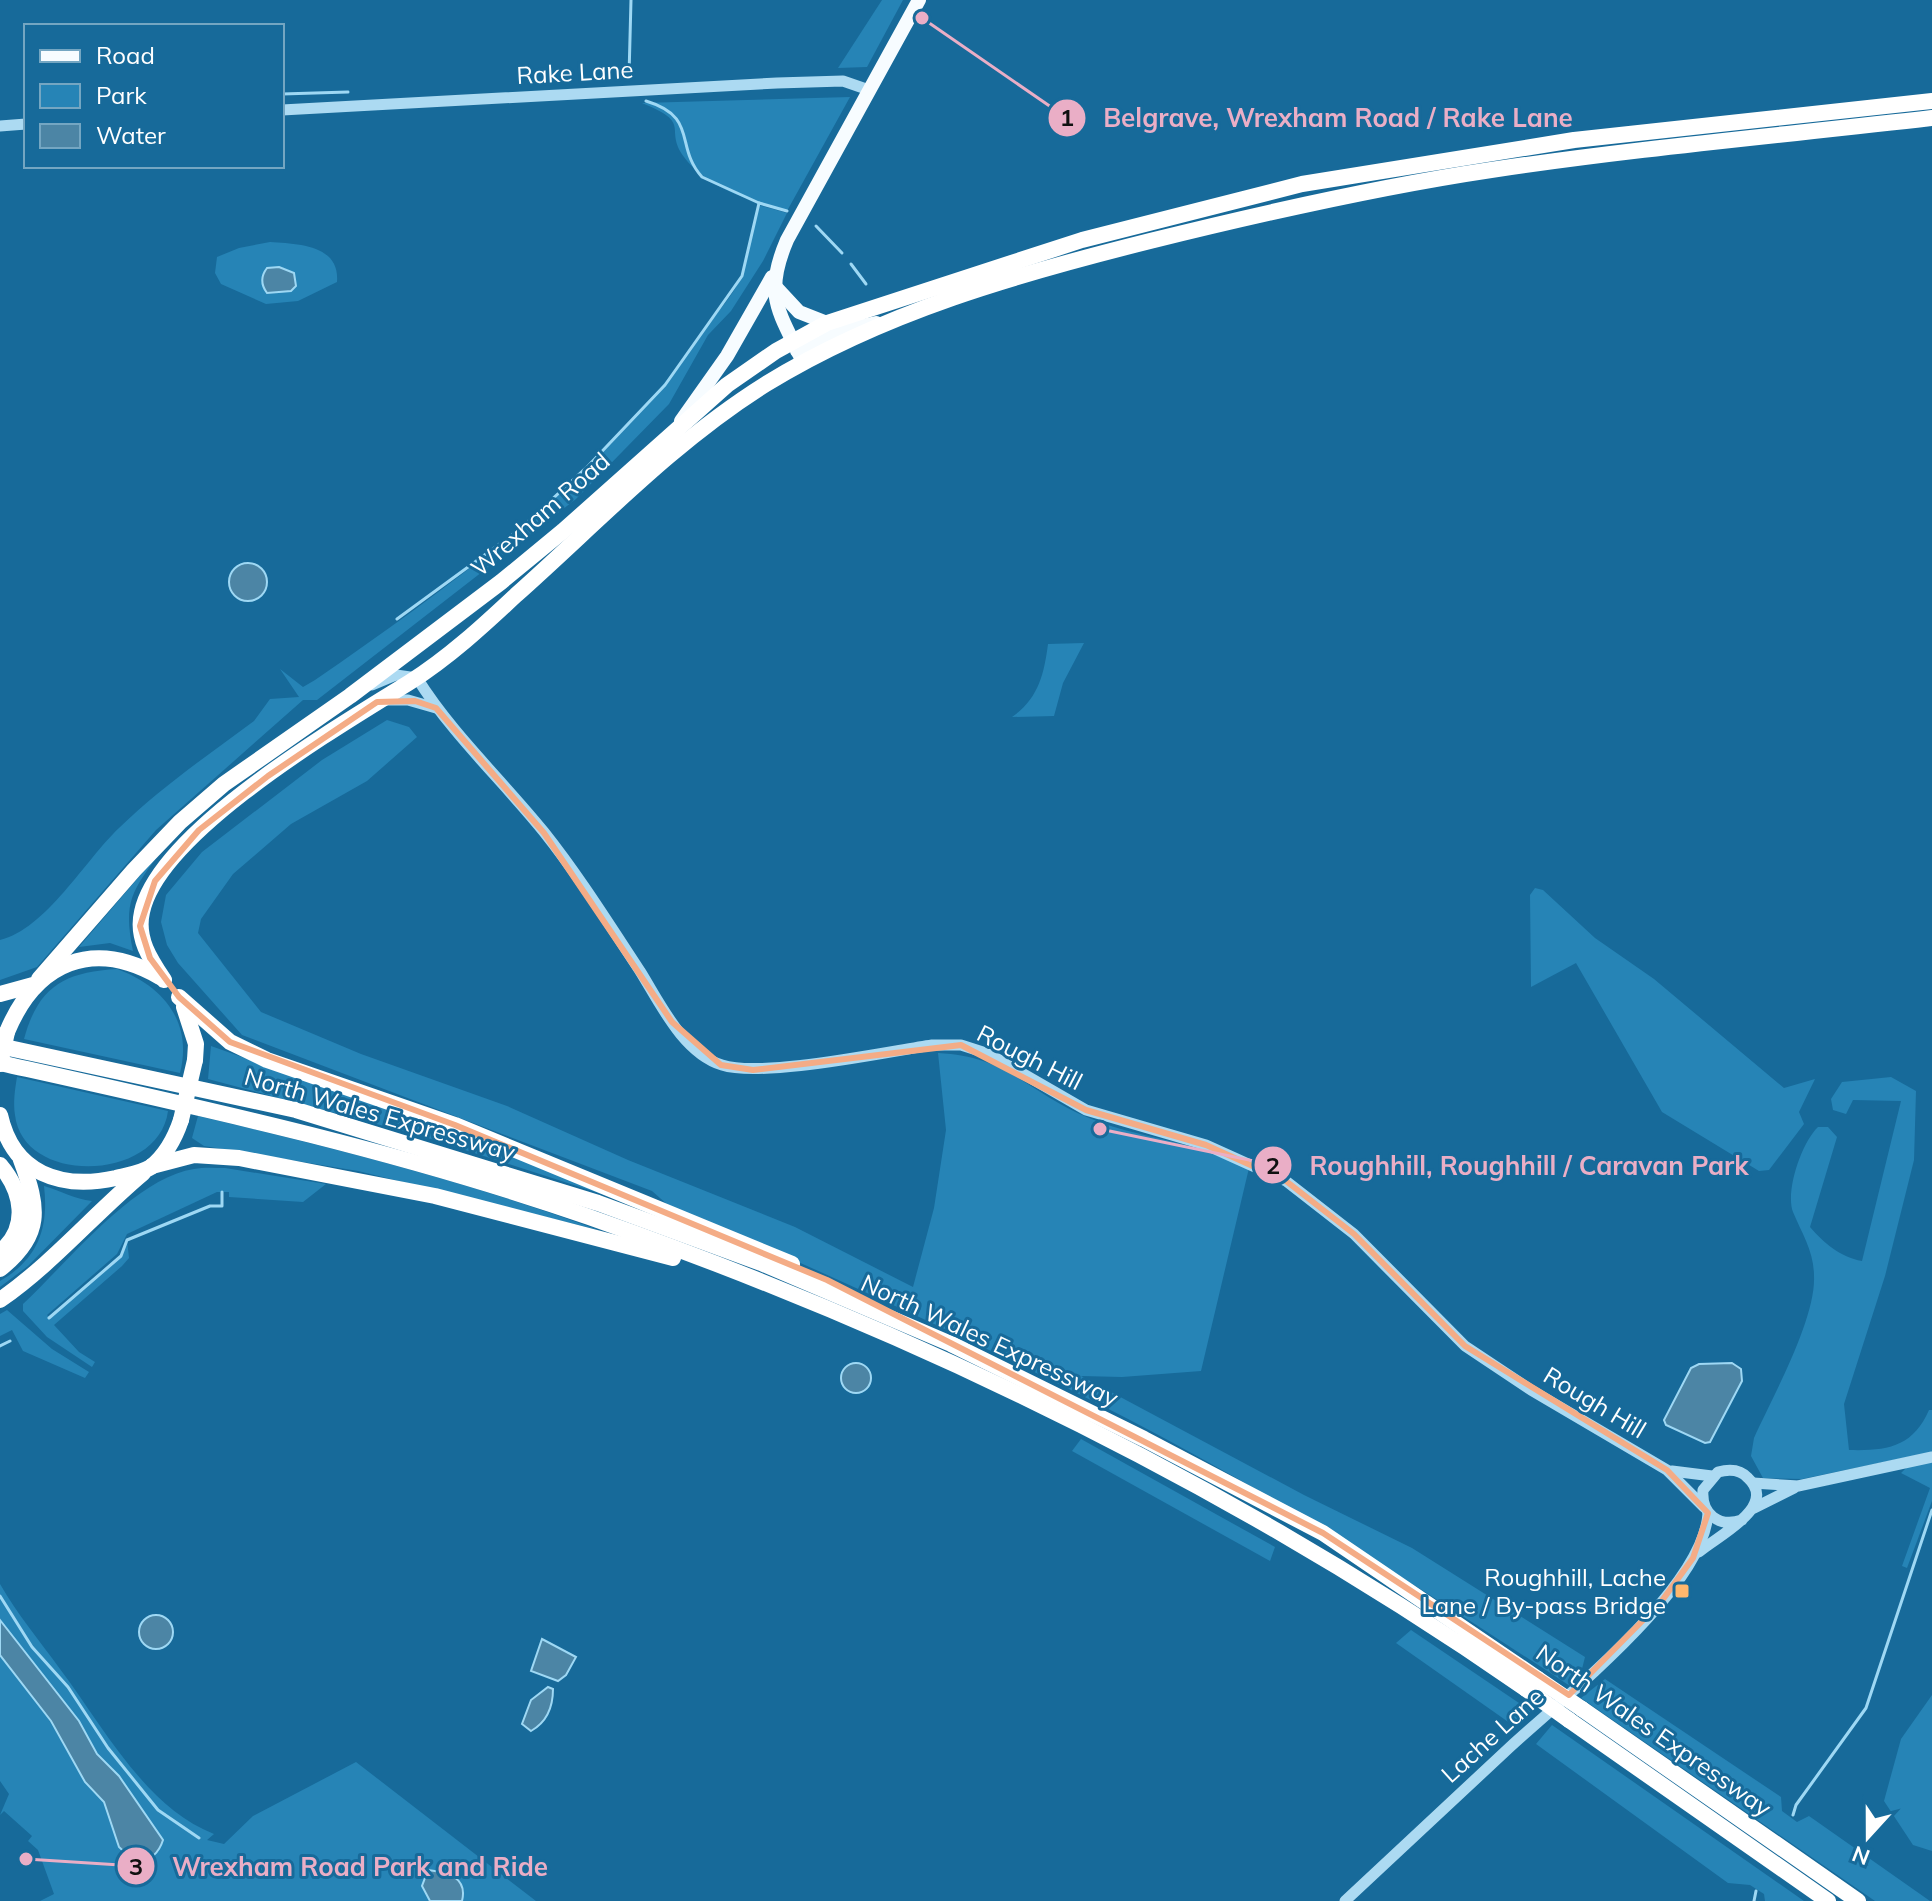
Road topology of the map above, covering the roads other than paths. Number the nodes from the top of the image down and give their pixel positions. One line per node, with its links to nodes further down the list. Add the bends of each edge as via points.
1 (919, 0): 2 (main road)
2 (869, 90): 4 (street, Rake Lane, via 843,81 777,83); 8 (main road, via 787,240)
3 (1932, 101): 9 (highway, via 1574,140 1302,184 1082,240)
4 (284, 110)
5 (1932, 118): 10 (highway, via 1579,157 1396,185 1083,258)
6 (24, 124): 7 (street)
7 (0, 126)
8 (774, 278): 9 (main road, via 799,312); 10 (main road, via 776,308); 11 (main road)
9 (827, 323): 10 (highway)
10 (798, 351): 11 (highway, Wrexham Road, via 727,385); 12 (highway, Wrexham Road, via 684,443 477,631)
11 (678, 425): 13 (highway, Wrexham Road, via 563,531)
12 (417, 678): 13 (street, via 396,675); 14 (highway, Wrexham Road); 15 (street, Rough Hill)
13 (350, 696): 17 (highway, Wrexham Road, via 224,784 180,822)
14 (377, 702): 15 (street, via 395,698); 16 (highway, Wrexham Road, via 199,830 155,881 140,926)
15 (436, 708): 33 (street, Rough Hill, via 592,896 672,1022 692,1046 721,1065 753,1070 961,1045 989,1054 1086,1110 1250,1162 1319,1204 1465,1346)
16 (164, 980): 17 (highway, via 105,958 70,965); 19 (highway)
17 (36, 982): 18 (highway); 20 (highway, Wrexham Road)
18 (0, 994)
19 (179, 997): 26 (highway, bridge, via 192,1026 195,1060 181,1120 167,1151); 31 (highway, via 230,1042 267,1060 455,1125 682,1216 827,1280)
20 (4, 1039): 21 (highway, Wrexham Road, bridge); 31 (highway, North Wales Expressway, via 296,1110 598,1203 747,1258)
21 (0, 1064): 30 (highway, North Wales Expressway, via 287,1127 434,1169 587,1216)
22 (0, 1115): 24 (highway)
23 (0, 1143): 24 (highway)
24 (18, 1157): 26 (highway, via 52,1177 79,1183); 28 (highway, via 34,1194 36,1214 18,1254)
25 (0, 1165): 27 (highway, via 18,1191 21,1206 17,1230)
26 (150, 1168): 29 (highway); 30 (highway, via 194,1155 239,1158 406,1190 677,1259)
27 (0, 1252)
28 (0, 1269)
29 (0, 1300)
30 (815, 1304): 41 (highway, North Wales Expressway, via 993,1382 1299,1542)
31 (951, 1344): 41 (highway, North Wales Expressway, via 1323,1533)
32 (1932, 1457): 36 (street)
33 (1667, 1470): 34 (street, Rough Hill); 38 (street, Rough Hill)
34 (1712, 1476): 35 (street, via 1732,1470); 38 (street, via 1703,1490)
35 (1753, 1483): 36 (street); 37 (street)
36 (1798, 1486): 37 (street)
37 (1754, 1508): 39 (street)
38 (1706, 1510): 39 (street, via 1724,1523); 40 (street, Lache Lane, via 1707,1527)
39 (1742, 1520): 40 (street, Lache Lane)
40 (1693, 1558): 43 (street, Lache Lane, via 1636,1630)
41 (1532, 1684): 42 (highway, North Wales Expressway, bridge)
42 (1575, 1714): 44 (highway, North Wales Expressway); 45 (highway, North Wales Expressway)
43 (1345, 1901)
44 (1828, 1901)
45 (1858, 1901)

